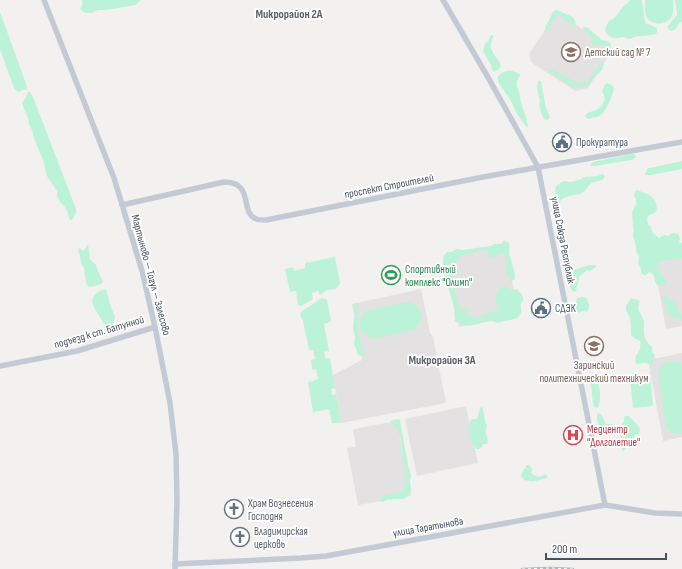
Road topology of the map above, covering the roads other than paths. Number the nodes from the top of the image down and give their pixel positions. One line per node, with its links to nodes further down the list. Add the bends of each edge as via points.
1 (44, 0): 5 (street, Мартыново — Тогул — Залесово, via 114,178)
2 (443, 0): 4 (street, улица Союза Республик)
3 (682, 142): 4 (street, проспект Строителей)
4 (538, 167): 5 (street, проспект Строителей, via 266,220 253,217 242,190 229,182); 8 (street, улица Союза Республик)
5 (122, 205): 6 (street, Мартыново — Тогул — Залесово, via 142,271)
6 (155, 327): 7 (street, подъезд к ст. Батунной, via 77,351); 10 (street, Мартыново — Тогул — Залесово, via 170,402 176,454)
7 (0, 366)
8 (605, 505): 9 (street, улица Таратынова, via 655,513); 10 (street, улица Таратынова, via 326,556)
9 (682, 514)
10 (175, 566)

